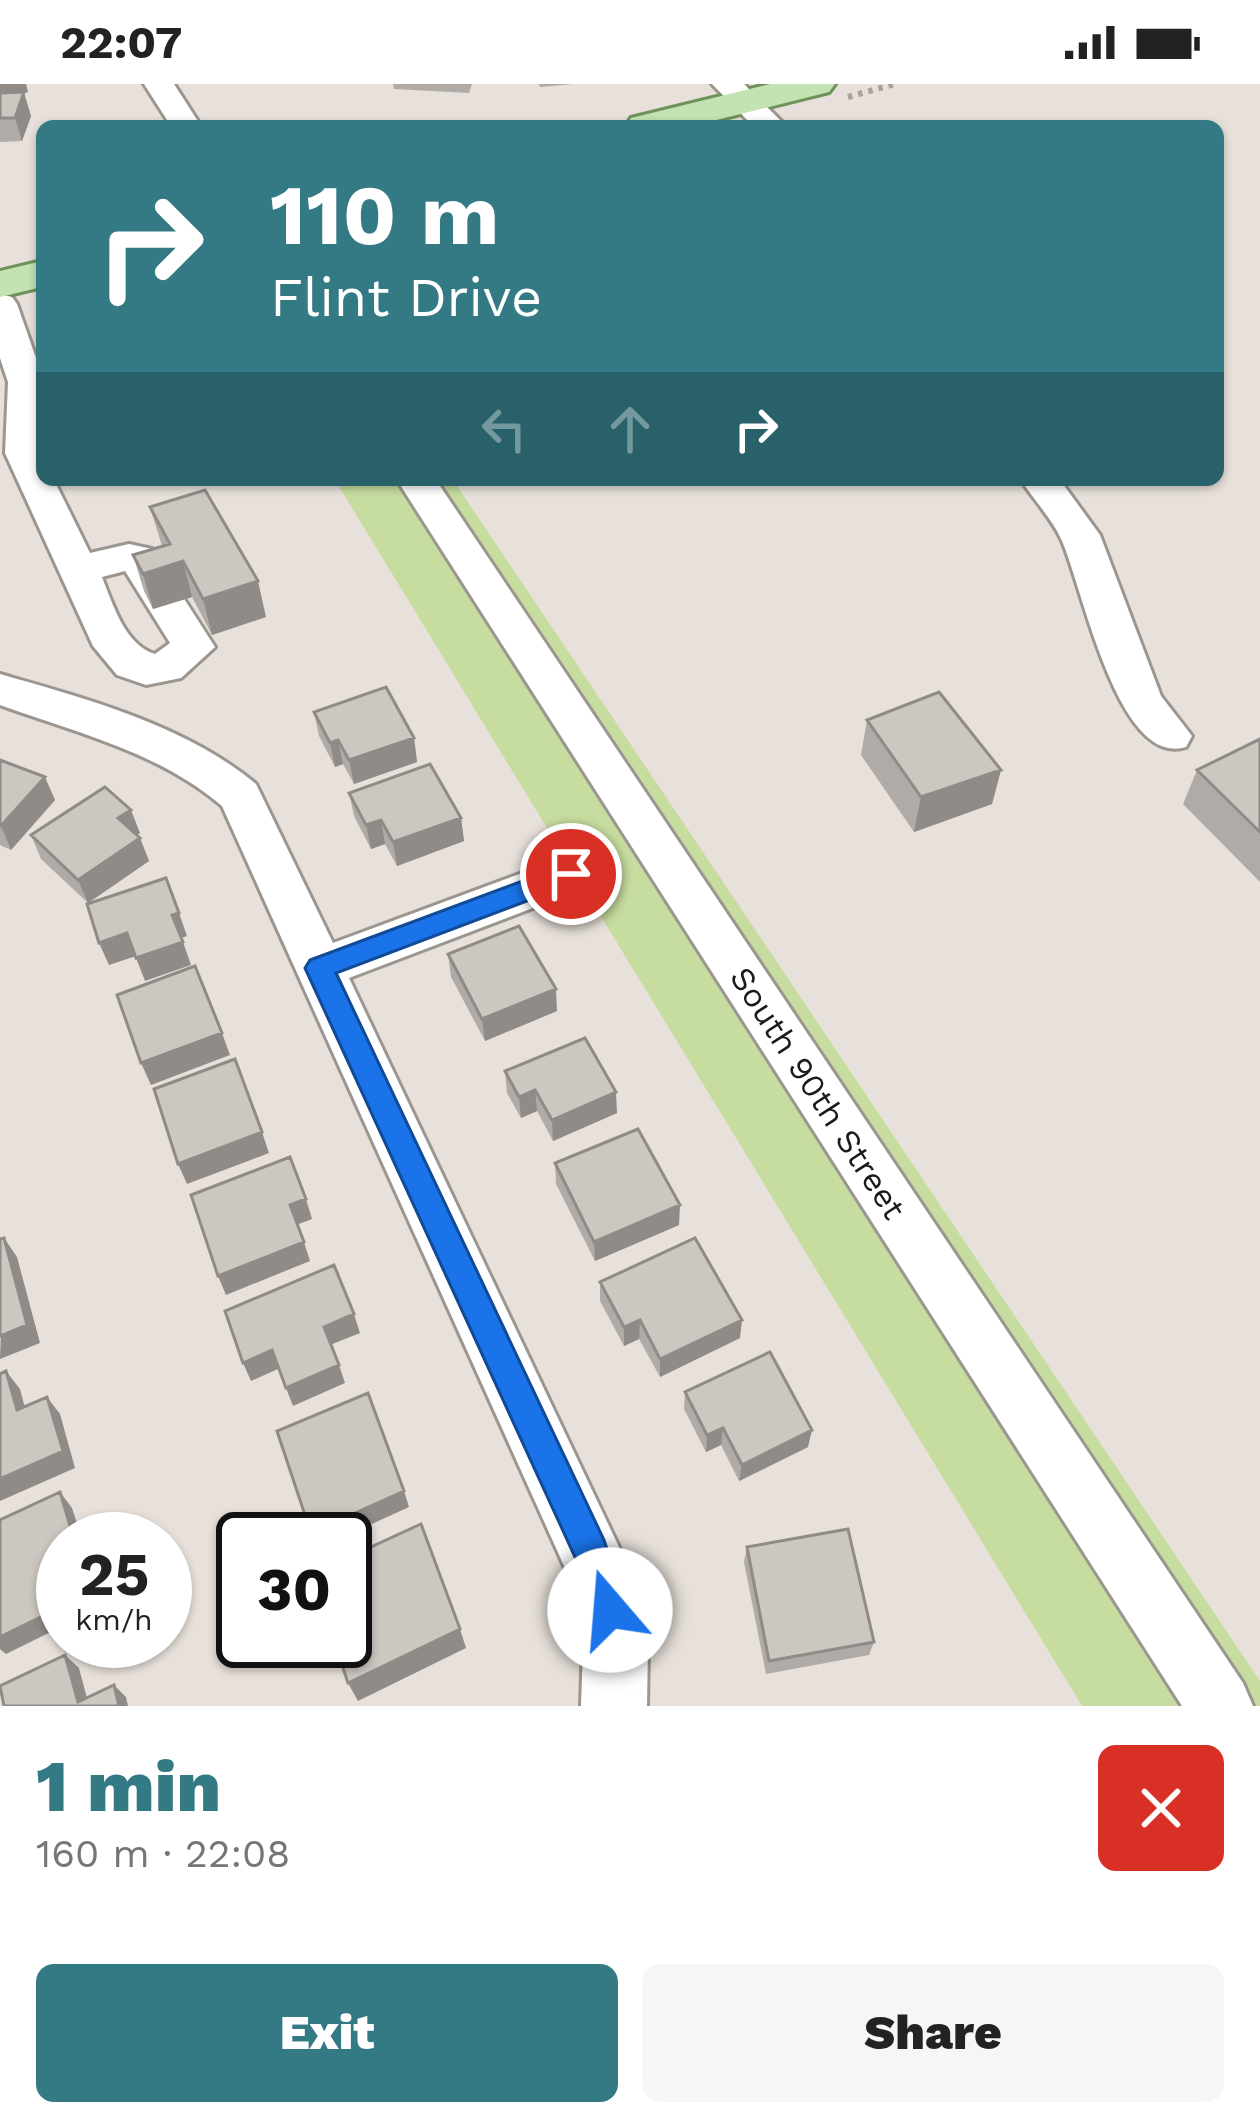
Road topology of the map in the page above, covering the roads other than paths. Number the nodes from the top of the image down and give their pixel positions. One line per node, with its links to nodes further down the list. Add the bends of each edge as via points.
1 (158, 84): 4 (street)
2 (816, 84): 3 (main road)
3 (748, 104): 5 (main road)
4 (182, 120)
5 (673, 120)
6 (36, 275): 7 (main road)
7 (0, 284)
8 (0, 304): 9 (street, via 26,382 24,453)
9 (36, 483)
10 (37, 486): 13 (street)
11 (420, 486): 19 (street, South 90th Street)
12 (1044, 486): 15 (street, via 1079,535 1142,703)
13 (79, 569)
14 (0, 689): 17 (street, via 223,778 240,796)
15 (1170, 736)
16 (571, 874): 17 (street)
17 (320, 968): 18 (street, via 605,1585 616,1634)
18 (614, 1706)
19 (1220, 1706)

